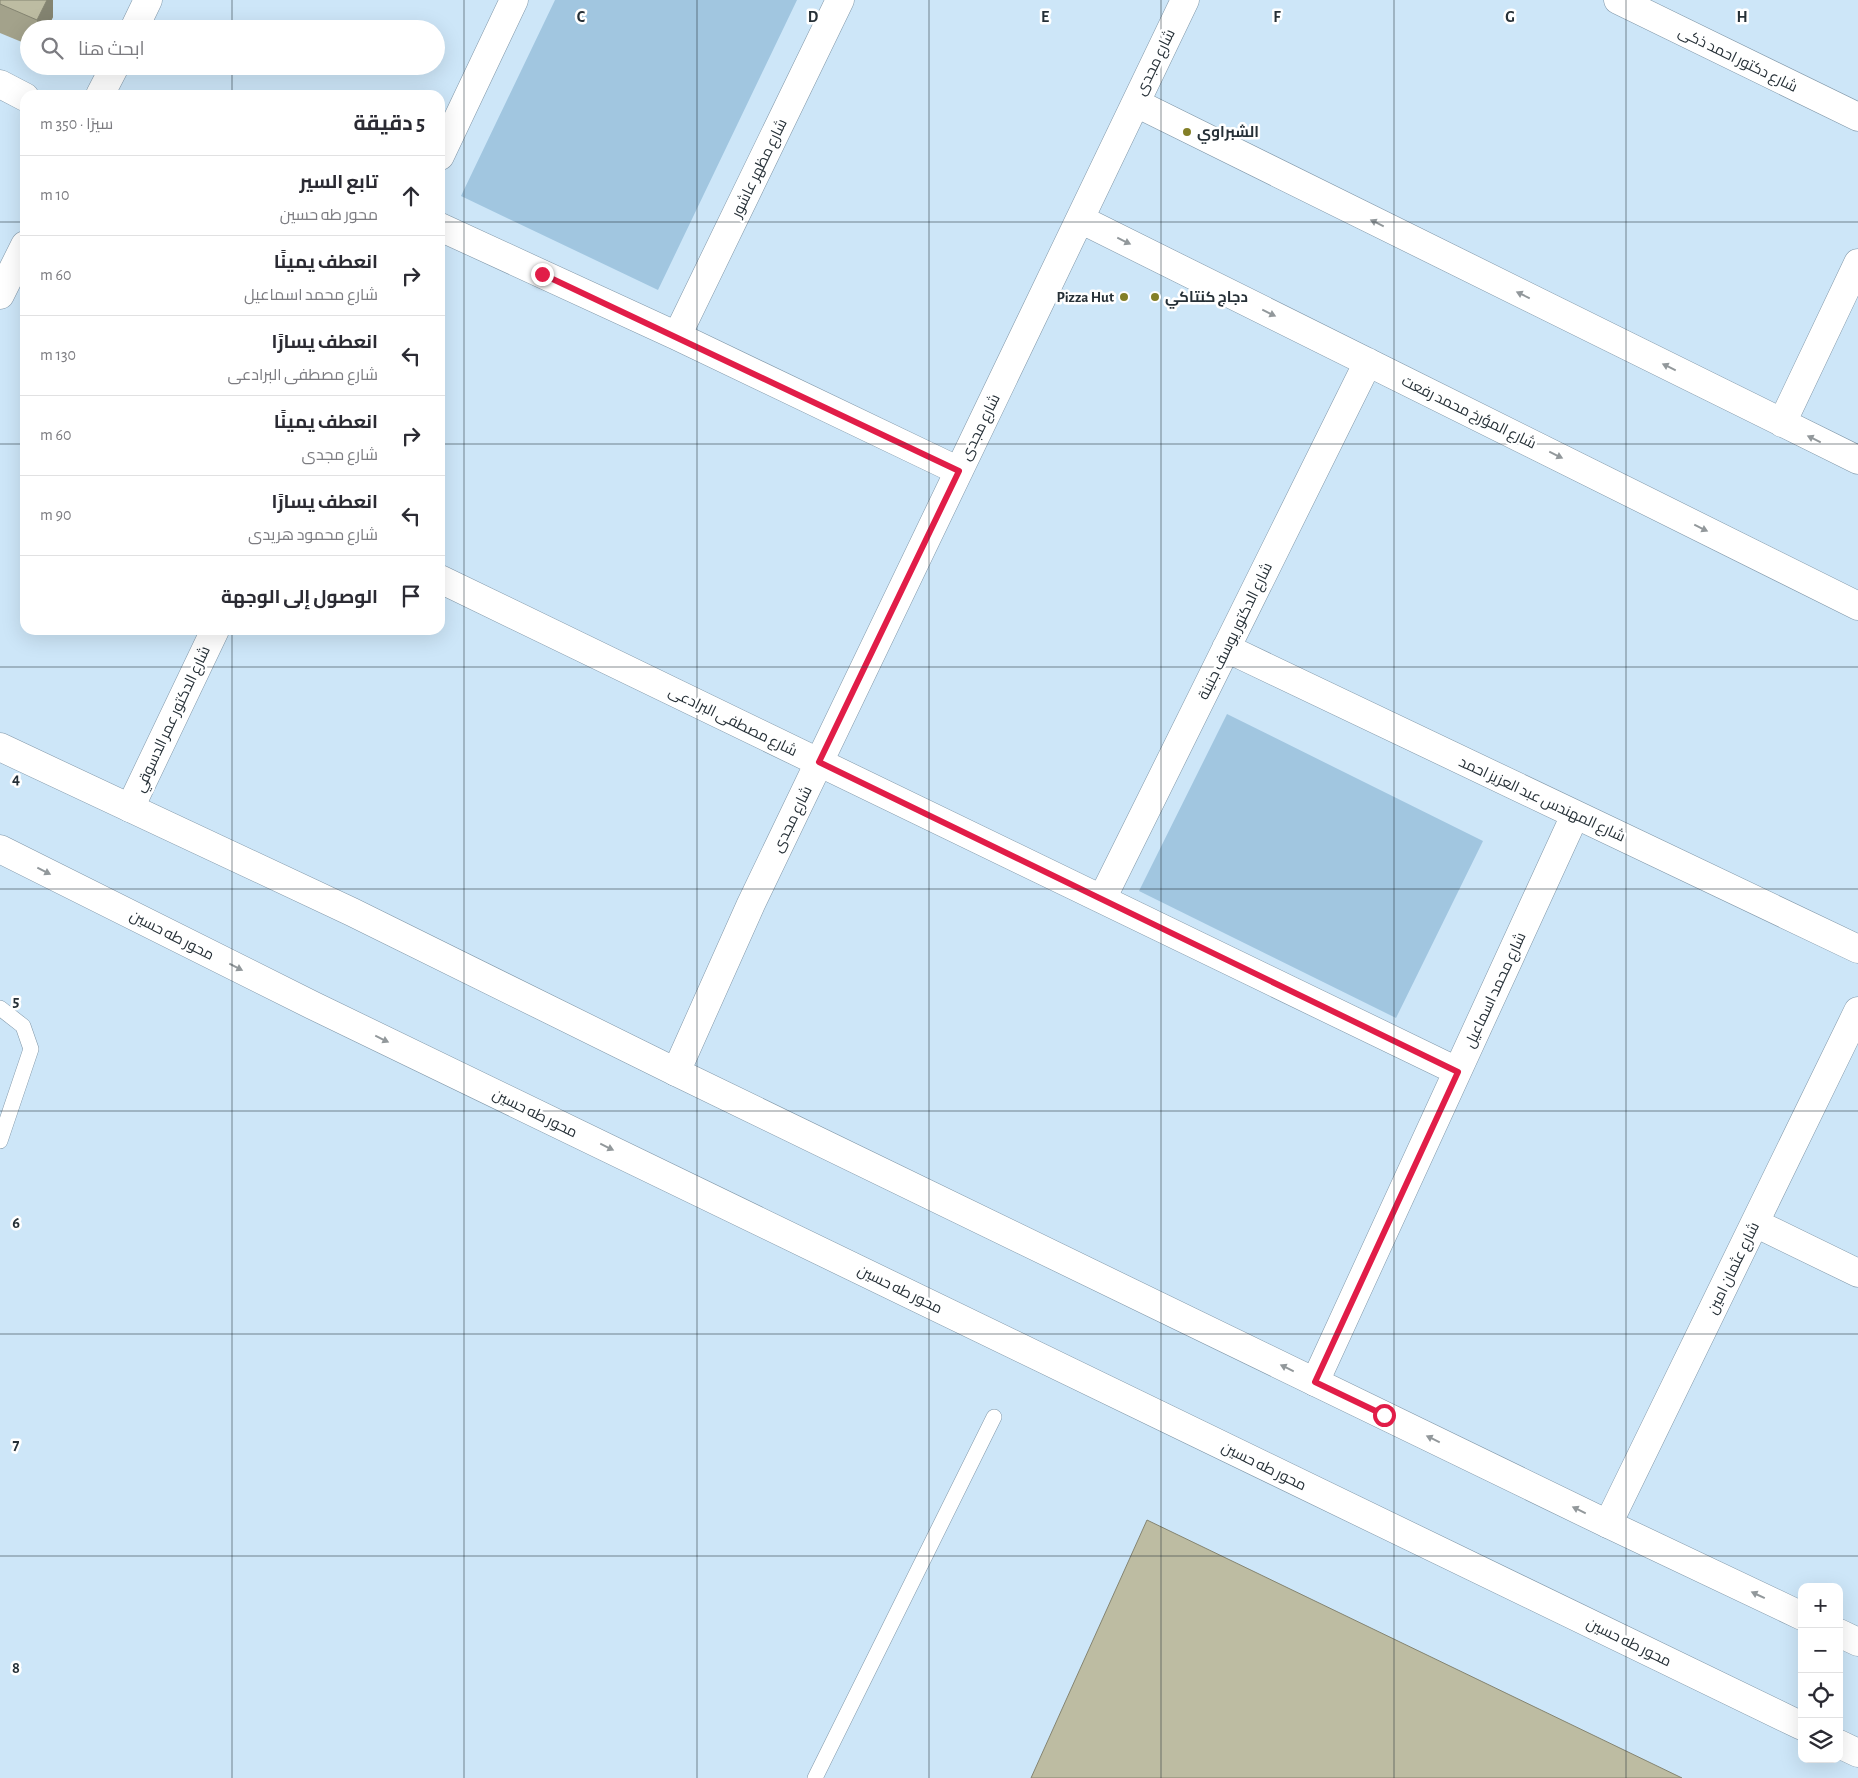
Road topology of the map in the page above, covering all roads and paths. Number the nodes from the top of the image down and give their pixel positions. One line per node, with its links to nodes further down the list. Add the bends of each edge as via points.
1 (148, 0): 6 (street)
2 (514, 0): 13 (street)
3 (840, 0): 19 (street, شارع مظهر عاشور)
4 (1185, 0): 11 (street, شارع مجدى)
5 (1618, 0): 12 (street, شارع دكتور احمد ذكى)
6 (138, 20)
7 (110, 75): 9 (street)
8 (0, 84): 10 (street)
9 (103, 90)
10 (20, 94)
11 (1136, 103): 14 (street, شارع مجدى); 21 (street, one-way to 11)
12 (1858, 117)
13 (445, 145)
14 (1080, 219): 20 (street, شارع المؤرخ محمد رفعت, one-way to 20); 23 (street, شارع مجدى)
15 (445, 229): 19 (street)
16 (20, 255): 18 (street)
17 (1858, 263): 21 (street)
18 (0, 295)
19 (677, 336): 23 (street)
20 (1368, 362): 25 (street, شارع المؤرخ محمد رفعت, one-way to 25); 27 (street, شارع الدكتور يوسف جنينة)
21 (1782, 423): 22 (street, one-way to 21)
22 (1858, 460)
23 (959, 471): 29 (street, شارع مجدى)
24 (445, 582): 29 (street, شارع مصطفى البرادعى)
25 (1858, 606)
26 (213, 635): 30 (street, شارع الدكتور عمر الدسوقي)
27 (1226, 648): 31 (street, شارع المهندس عبد العزيز احمد); 33 (street, شارع الدكتور يوسف جنينة)
28 (0, 747): 30 (street)
29 (819, 762): 33 (street, شارع مصطفى البرادعى); 37 (street, شارع مجدى)
30 (130, 808): 37 (street, via 352,912)
31 (1575, 815): 34 (street, شارع المهندس عبد العزيز احمد); 38 (street, شارع محمد اسماعيل)
32 (0, 849): 48 (street, محور طه حسين, one-way to 48, via 312,1005)
33 (1102, 899): 38 (street, شارع مصطفى البرادعى)
34 (1858, 949)
35 (0, 1008): 39 (lane, via 23,1026 31,1049)
36 (1858, 1011): 40 (street, شارع عثمان امين)
37 (676, 1072): 42 (street, one-way to 37)
38 (1458, 1072): 42 (street, شارع محمد اسماعيل)
39 (0, 1142)
40 (1755, 1223): 41 (street); 44 (street, شارع عثمان امين)
41 (1858, 1273)
42 (1315, 1382): 44 (street, one-way to 42)
43 (994, 1417): 51 (lane)
44 (1608, 1524): 45 (street, one-way to 44)
45 (1798, 1614)
46 (1843, 1636): 47 (street)
47 (1858, 1642)
48 (1798, 1724)
49 (1843, 1746): 50 (street)
50 (1858, 1753)
51 (815, 1778)

